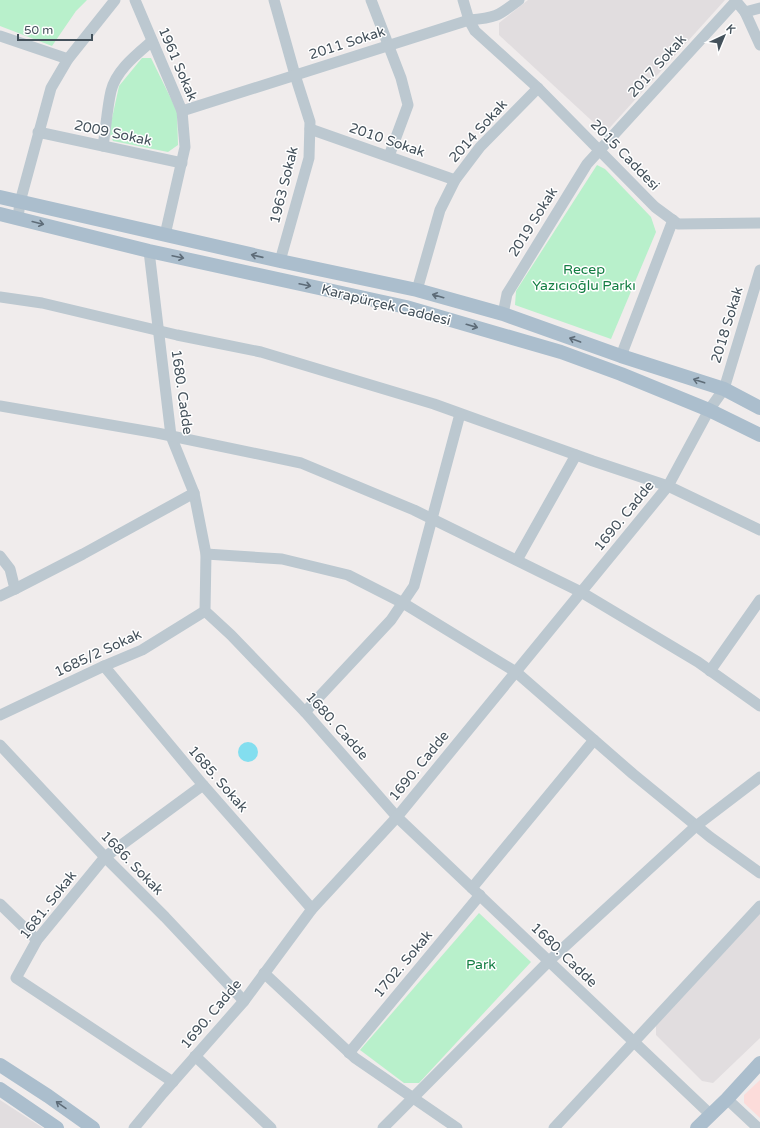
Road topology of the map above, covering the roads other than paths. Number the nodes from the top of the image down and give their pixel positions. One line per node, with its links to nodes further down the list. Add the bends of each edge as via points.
1 (115, 0): 15 (street)
2 (135, 0): 12 (street, 1961 Sokak)
3 (274, 0): 16 (street, 1963 Sokak)
4 (371, 0): 14 (street)
5 (463, 0): 10 (street, 2015 Caddesi)
6 (519, 0): 10 (street, 2011 Sokak, via 499,15)
7 (736, 0): 9 (street); 22 (street, 2017 Sokak)
8 (760, 8): 9 (street)
9 (745, 12): 13 (street)
10 (469, 20): 14 (street, 2011 Sokak); 17 (street, 2015 Caddesi, via 475,31)
11 (0, 36): 15 (street)
12 (152, 41): 18 (street, 1961 Sokak); 21 (street, via 120,73 111,90)
13 (760, 45)
14 (388, 46): 16 (street, 2011 Sokak); 23 (street, via 401,78 408,105)
15 (68, 59): 20 (street, via 51,88)
16 (295, 75): 18 (street, 2011 Sokak); 19 (street, 1963 Sokak)
17 (538, 88): 22 (street, 2015 Caddesi); 25 (street, 2014 Sokak, via 480,147)
18 (182, 112): 24 (street, 1961 Sokak, via 185,147)
19 (310, 129): 23 (street, 2010 Sokak); 34 (street, 1963 Sokak, via 309,158)
20 (38, 132): 21 (street, 2009 Sokak); 27 (street)
21 (103, 146): 24 (street, 2009 Sokak)
22 (600, 150): 30 (street, 2015 Caddesi, via 655,207); 38 (street, 2019 Sokak, via 587,164 507,294)
23 (389, 156): 25 (street, 2010 Sokak)
24 (182, 163): 32 (street, 1961 Sokak)
25 (455, 180): 36 (street, 2014 Sokak, via 440,210)
26 (0, 196): 27 (main road, Karapürçek Caddesi)
27 (20, 202): 29 (street); 32 (main road, Karapürçek Caddesi)
28 (0, 214): 29 (main road, Karapürçek Caddesi)
29 (18, 218): 33 (main road, Karapürçek Caddesi, one-way to 33)
30 (673, 220): 31 (street, via 678,224); 40 (street)
31 (760, 223)
32 (165, 235): 34 (main road, Karapürçek Caddesi, one-way to 32)
33 (149, 251): 39 (street, 1680. Cadde); 44 (main road, Karapürçek Caddesi, one-way to 44, via 421,312 561,352)
34 (280, 261): 36 (main road, Karapürçek Caddesi)
35 (760, 270): 41 (street, 2018 Sokak)
36 (417, 290): 38 (main road, Karapürçek Caddesi, one-way to 36)
37 (0, 297): 39 (street, via 42,303)
38 (503, 314): 40 (main road, Karapürçek Caddesi, one-way to 38)
39 (158, 330): 45 (street, via 261,352); 46 (street, 1680. Cadde)
40 (621, 356): 41 (main road, Karapürçek Caddesi, one-way to 40)
41 (724, 389): 43 (main road, Karapürçek Caddesi); 44 (street, 2018 Sokak)
42 (0, 406): 46 (street)
43 (760, 408)
44 (709, 410): 47 (main road, Karapürçek Caddesi); 49 (street, 1690. Cadde)
45 (460, 414): 48 (street); 51 (street)
46 (171, 436): 50 (street, 1680. Cadde); 51 (street, via 301,463)
47 (760, 436)
48 (576, 455): 49 (street); 55 (street)
49 (668, 486): 52 (street); 57 (street, 1690. Cadde)
50 (194, 493): 53 (street, 1680. Cadde); 56 (street)
51 (432, 519): 55 (street); 60 (street, via 414,586)
52 (760, 530)
53 (206, 554): 60 (street, via 282,559 348,575); 61 (street, 1680. Cadde)
54 (0, 556): 56 (street, via 10,569)
55 (517, 560): 57 (street)
56 (15, 589): 58 (street)
57 (581, 592): 63 (street); 64 (street, 1690. Cadde)
58 (0, 596)
59 (760, 600): 63 (street)
60 (403, 603): 64 (street); 66 (street, via 391,620)
61 (205, 611): 62 (street, 1685/2 Sokak, via 142,650); 66 (street, 1680. Cadde)
62 (104, 666): 67 (street, 1685/2 Sokak); 71 (street, 1685. Sokak)
63 (710, 670): 65 (street)
64 (516, 672): 68 (street); 72 (street, 1690. Cadde)
65 (760, 706)
66 (305, 712): 72 (street, 1680. Cadde)
67 (0, 715)
68 (594, 740): 73 (street); 76 (street, 1702. Sokak)
69 (0, 745): 74 (street, 1686. Sokak)
70 (760, 776): 73 (street)
71 (203, 785): 74 (street, 1681. Sokak); 79 (street, 1685. Sokak)
72 (397, 816): 76 (street, 1680. Cadde); 79 (street, 1690. Cadde)
73 (696, 826): 75 (street); 81 (street)
74 (105, 857): 80 (street, 1681. Sokak); 83 (street, 1686. Sokak)
75 (760, 873)
76 (476, 892): 81 (street, 1680. Cadde); 85 (street, 1702. Sokak)
77 (0, 904): 80 (street)
78 (760, 906): 84 (street)
79 (312, 909): 82 (street, 1690. Cadde)
80 (37, 940): 89 (street, 1681. Sokak, via 16,978)
81 (549, 961): 84 (street, 1680. Cadde); 91 (street)
82 (264, 973): 83 (street, 1690. Cadde); 85 (street)
83 (244, 1001): 86 (street, 1690. Cadde)
84 (634, 1042): 93 (street, 1680. Cadde); 100 (street)
85 (348, 1053): 91 (street)
86 (195, 1056): 89 (street, 1690. Cadde); 97 (street)
87 (760, 1063): 92 (main road)
88 (0, 1065): 95 (main road, one-way to 88)
89 (173, 1082): 96 (street, 1690. Cadde)
90 (0, 1089): 94 (main road)
91 (413, 1098): 98 (street); 99 (street)
92 (727, 1099): 93 (main road); 102 (street)
93 (711, 1115): 101 (main road)
94 (57, 1128)
95 (93, 1128)
96 (134, 1128)
97 (271, 1128)
98 (383, 1128)
99 (457, 1128)
100 (554, 1128)
101 (697, 1128)
102 (758, 1128)

